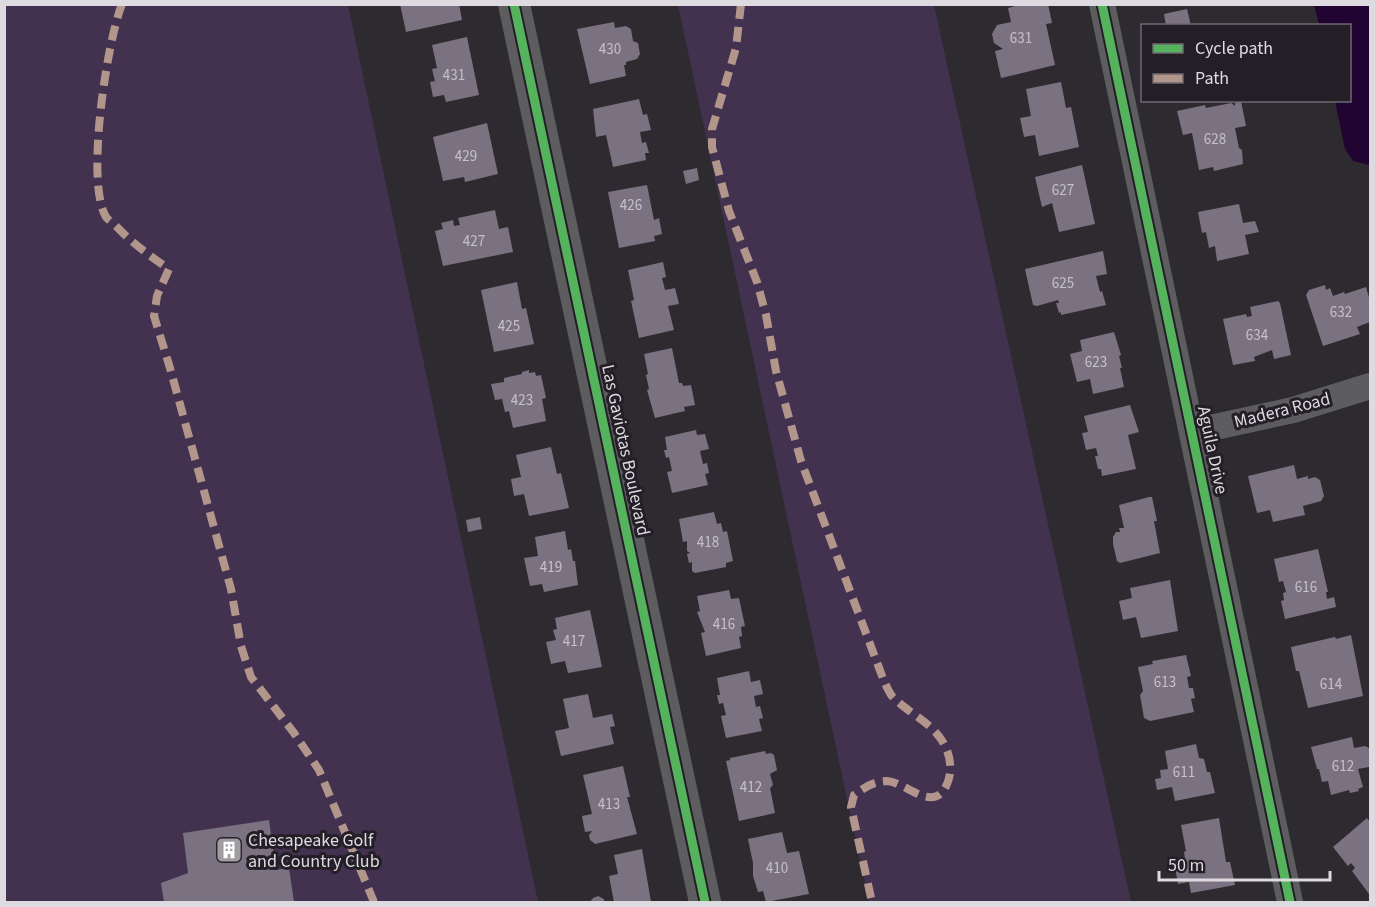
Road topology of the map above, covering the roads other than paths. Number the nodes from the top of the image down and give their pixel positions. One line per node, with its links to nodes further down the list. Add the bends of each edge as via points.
1 (514, 4): 5 (street, Las Gaviotas Boulevard)
2 (1102, 4): 4 (street, Aguila Drive)
3 (1371, 386): 4 (street, Madera Road, via 1293,410)
4 (1192, 432): 6 (street, Aguila Drive)
5 (705, 903)
6 (1290, 903)

